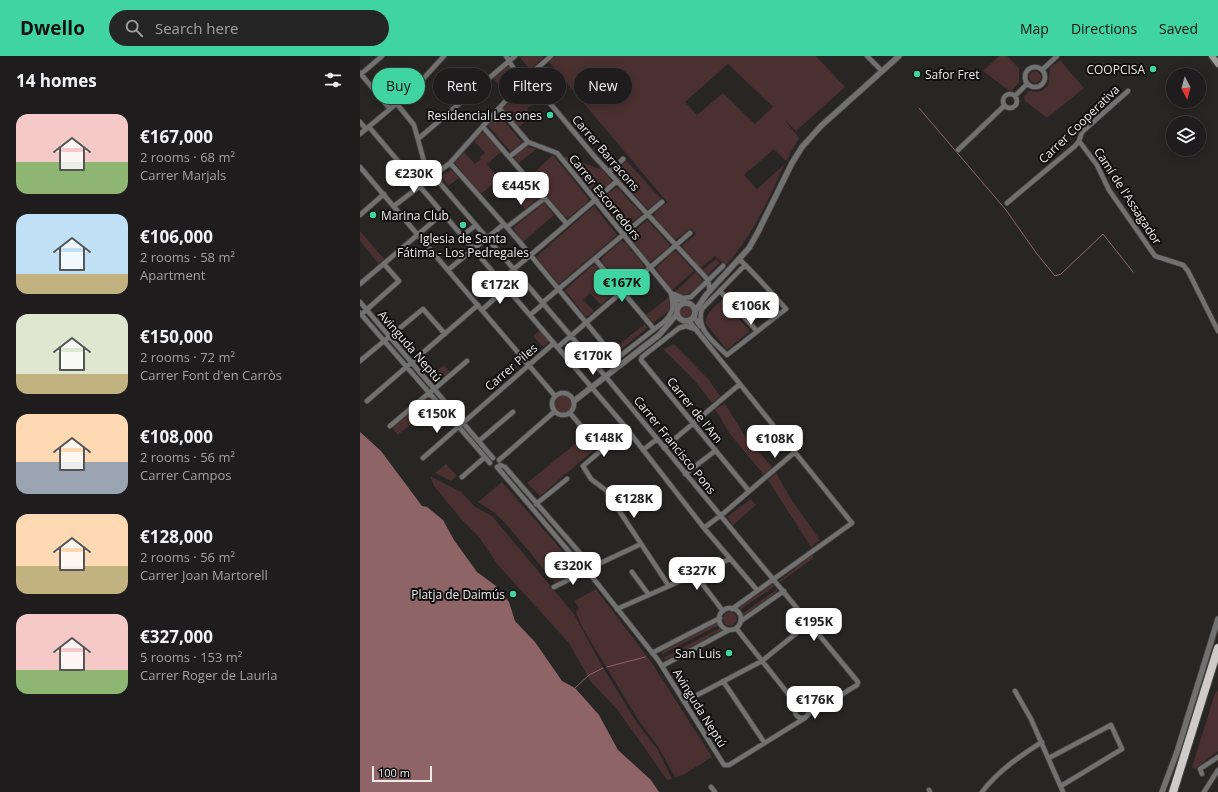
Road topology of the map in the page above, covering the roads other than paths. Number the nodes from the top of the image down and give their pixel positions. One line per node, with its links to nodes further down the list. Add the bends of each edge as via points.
1 (382, 56): 15 (street)
2 (444, 56): 16 (street)
3 (514, 56): 9 (street)
4 (551, 56): 12 (street)
5 (867, 56): 14 (street)
6 (899, 56): 14 (street)
7 (1057, 56): 13 (street)
8 (1212, 56): 10 (main road)
9 (508, 58): 11 (street, Carrer Barracons); 30 (street)
10 (1218, 64)
11 (515, 68)
12 (537, 68)
13 (1042, 70): 17 (street, via 1044,80 1040,85 1034,87); 17 (street, via 1036,67 1027,69 1024,76)
14 (882, 71): 63 (street, via 802,147 758,232)
15 (361, 74): 25 (street)
16 (425, 78)
17 (1027, 84): 19 (street)
18 (1128, 91): 31 (street, Carrer Cooperativa, via 1082,132)
19 (1015, 96): 23 (street, via 1004,96); 23 (street, via 1017,102 1014,107)
20 (397, 104): 25 (street); 30 (street, Carrer Francisco Pons, via 414,125)
21 (503, 104): 24 (street)
22 (550, 104): 38 (street, Carrer Barracons)
23 (1004, 106): 33 (street)
24 (499, 108): 27 (street); 32 (street, Carrer Escorredors)
25 (390, 109): 28 (street)
26 (360, 122): 28 (street)
27 (483, 127): 34 (street); 36 (street)
28 (367, 128): 29 (street); 41 (street)
29 (360, 134)
30 (418, 138): 39 (street, Carrer Francisco Pons, via 425,165)
31 (1079, 141): 46 (street, Carrer Cooperativa); 95 (street, Camí de l'Assagador, via 1098,165 1109,190 1155,256 1183,265 1188,271)
32 (528, 142): 34 (street); 44 (street, Carrer Escorredors, via 557,153)
33 (958, 150)
34 (510, 157): 43 (street)
35 (623, 159): 38 (street)
36 (450, 162): 39 (street); 53 (street)
37 (360, 167): 42 (street)
38 (609, 172): 40 (street, Carrer Barracons)
39 (433, 175): 41 (street); 52 (street, Carrer Francisco Pons)
40 (617, 181): 44 (street); 50 (street, Carrer Barracons)
41 (419, 187): 47 (street); 49 (street)
42 (384, 194): 47 (street); 48 (street)
43 (545, 198): 51 (street); 53 (street)
44 (594, 201): 51 (street); 56 (street, Carrer Escorredors)
45 (662, 202): 50 (street)
46 (1007, 203)
47 (394, 206): 55 (street)
48 (360, 214)
49 (442, 214): 55 (street); 57 (street)
50 (647, 214): 56 (street); 59 (street, Carrer Barracons)
51 (567, 224): 61 (street)
52 (476, 225): 57 (street); 58 (street, Carrer Francisco Pons)
53 (505, 225): 58 (street); 61 (street)
54 (690, 233): 59 (street)
55 (418, 234): 64 (street); 69 (street)
56 (623, 235): 62 (street); 68 (street, Carrer Escorredors)
57 (462, 236): 60 (street)
58 (487, 237): 60 (street); 67 (street, Carrer Francisco Pons)
59 (676, 246): 68 (street, Carrer Piles); 70 (street, Carrer Barracons)
60 (473, 249): 69 (street); 71 (street)
61 (530, 255): 67 (street); 74 (street)
62 (595, 259): 74 (street); 76 (street)
63 (740, 260): 65 (street); 78 (street)
64 (384, 264): 72 (street); 83 (street, via 399,281)
65 (745, 265): 75 (street); 96 (street, via 786,308)
66 (723, 266): 70 (street)
67 (514, 268): 71 (street); 80 (street, Carrer Francisco Pons)
68 (650, 268): 76 (street, Carrer Piles); 77 (street, Carrer Escorredors)
69 (448, 270): 82 (street)
70 (708, 280): 77 (street, via 691,297 682,298); 78 (street)
71 (500, 281): 73 (street)
72 (360, 284)
73 (506, 288): 84 (street); 88 (street)
74 (559, 289): 80 (street); 91 (street)
75 (720, 291): 92 (street, via 702,309); 96 (street)
76 (622, 292): 91 (street, Carrer Piles); 93 (street)
77 (671, 293): 81 (street, Carrer Escorredors); 86 (street, Carrer Escorredors); 93 (street, via 673,310 665,321)
78 (708, 293): 81 (street); 85 (street)
79 (360, 302): 83 (street, Avinguda Neptú)
80 (543, 303): 88 (street); 99 (street, Carrer Francisco Pons)
81 (688, 303): 85 (street); 86 (street, via 681,304)
82 (478, 305): 84 (street); 97 (street)
83 (366, 310): 87 (street); 98 (street, Avinguda Neptú)
84 (482, 310): 108 (street)
85 (696, 310): 89 (street)
86 (678, 311): 90 (street); 94 (street)
87 (361, 315): 101 (street, Avinguda Neptú)
88 (530, 315): 102 (street)
89 (692, 319): 90 (street); 92 (street)
90 (682, 320): 94 (street)
91 (586, 323): 99 (street, Carrer Piles); 103 (street)
92 (699, 328): 100 (street); 106 (street); 123 (street, Carrer de l'Am, via 679,328 642,357)
93 (654, 329): 103 (street)
94 (665, 329): 109 (street)
95 (1218, 330)
96 (757, 332): 100 (street, via 727,355)
97 (445, 334): 98 (street, via 423,308); 107 (street)
98 (389, 336): 101 (street); 107 (street, Avinguda Neptú)
99 (571, 336): 102 (street, Carrer Piles); 111 (street, Carrer Francisco Pons)
100 (709, 338): 106 (street)
101 (384, 340): 104 (street); 110 (street, Avinguda Neptú)
102 (556, 345): 108 (street, Carrer Piles); 113 (street)
103 (616, 359): 109 (street)
104 (360, 361)
105 (467, 361): 114 (street)
106 (722, 361): 112 (street)
107 (411, 363): 110 (street); 114 (street, Avinguda Neptú)
108 (529, 365): 116 (street); 122 (street, Carrer Piles)
109 (621, 365): 111 (street)
110 (407, 367): 115 (street, Avinguda Neptú); 117 (street)
111 (606, 377): 113 (street); 127 (street, Carrer Francisco Pons)
112 (740, 384): 123 (street); 133 (street)
113 (592, 388): 118 (street); 131 (street)
114 (434, 389): 115 (street); 122 (street, Avinguda Neptú)
115 (429, 393): 124 (street); 125 (street, Avinguda Neptú)
116 (555, 396): 118 (street, via 566,393); 120 (street, via 551,405)
117 (367, 401)
118 (574, 401): 121 (street, via 574,408)
119 (513, 412): 128 (street)
120 (554, 412): 121 (street, via 560,415); 137 (street)
121 (570, 413): 130 (street)
122 (463, 422): 125 (street, Carrer Piles); 128 (street, Avinguda Neptú)
123 (693, 424): 129 (street); 132 (street, Carrer de l'Am)
124 (390, 426)
125 (458, 426): 134 (street, Avinguda Neptú); 135 (street, Carrer Piles)
126 (616, 438): 130 (street)
127 (657, 439): 129 (street, Carrer Francisco Pons); 131 (street)
128 (479, 441): 136 (street, Avinguda Neptú)
129 (664, 448): 138 (street, Carrer Francisco Pons)
130 (601, 450): 145 (street, via 583,466 591,479 607,491)
131 (644, 450): 144 (street)
132 (715, 451): 138 (street); 141 (street, Carrer de l'Am)
133 (795, 452): 141 (street); 153 (street, via 852,523)
134 (485, 457): 136 (street, Avinguda Neptú); 139 (street)
135 (423, 458)
136 (492, 461): 137 (street); 137 (street, via 493,467)
137 (499, 464): 142 (street, via 505,467); 150 (street, Avinguda Neptú)
138 (685, 474): 143 (street, Carrer Francisco Pons)
139 (462, 477)
140 (566, 479): 142 (street)
141 (749, 491): 143 (street)
142 (536, 504): 148 (street)
143 (720, 516): 144 (street); 153 (street, Carrer Francisco Pons)
144 (704, 528): 146 (street)
145 (641, 544): 149 (street); 154 (street)
146 (730, 559): 152 (street); 156 (street)
147 (684, 560): 152 (street)
148 (587, 564): 149 (street); 150 (street)
149 (592, 568): 150 (street)
150 (586, 571): 155 (street); 160 (street, Avinguda Neptú)
151 (632, 572): 158 (street)
152 (695, 574): 154 (street); 161 (street)
153 (774, 579): 156 (street); 157 (street, Carrer Francisco Pons)
154 (669, 586): 158 (street)
155 (554, 587)
156 (757, 590): 159 (street)
157 (784, 591): 164 (street); 165 (street, Carrer Francisco Pons)
158 (649, 595): 160 (street)
159 (732, 609): 161 (street); 164 (street, via 740,614)
160 (617, 610): 169 (street, Avinguda Neptú)
161 (723, 611): 162 (street)
162 (720, 618): 167 (street, via 721,625); 169 (street)
163 (1218, 619): 191 (street)
164 (741, 621): 166 (street)
165 (809, 623): 170 (street); 176 (street, Carrer Francisco Pons, via 858,683 815,711)
166 (736, 628): 167 (street); 170 (street)
167 (728, 630): 171 (street)
168 (1218, 648): 192 (highway)
169 (652, 653): 171 (street, Avinguda Neptú)
170 (762, 661): 172 (street); 175 (street)
171 (662, 666): 174 (street, Avinguda Neptú)
172 (723, 681): 174 (street); 180 (street)
173 (1015, 691): 181 (street)
174 (684, 702): 180 (street, Avinguda Neptú, via 724,765)
175 (797, 705): 176 (street, via 804,704); 177 (street, via 794,711)
176 (809, 709): 178 (street)
177 (798, 717): 178 (street); 179 (street)
178 (805, 718): 179 (street)
179 (794, 724): 180 (street)
180 (764, 742)
181 (1042, 742): 183 (street); 189 (street, via 991,780)
182 (1218, 757): 185 (street, via 1200,769)
183 (1049, 758): 186 (street); 186 (street, via 1111,725 1122,749)
184 (1218, 770): 193 (street)
185 (1202, 774)
186 (1061, 786): 190 (street)
187 (711, 787): 188 (street)
188 (715, 792)
189 (982, 792)
190 (1063, 792)
191 (1162, 792)
192 (1173, 792)
193 (1204, 792)

